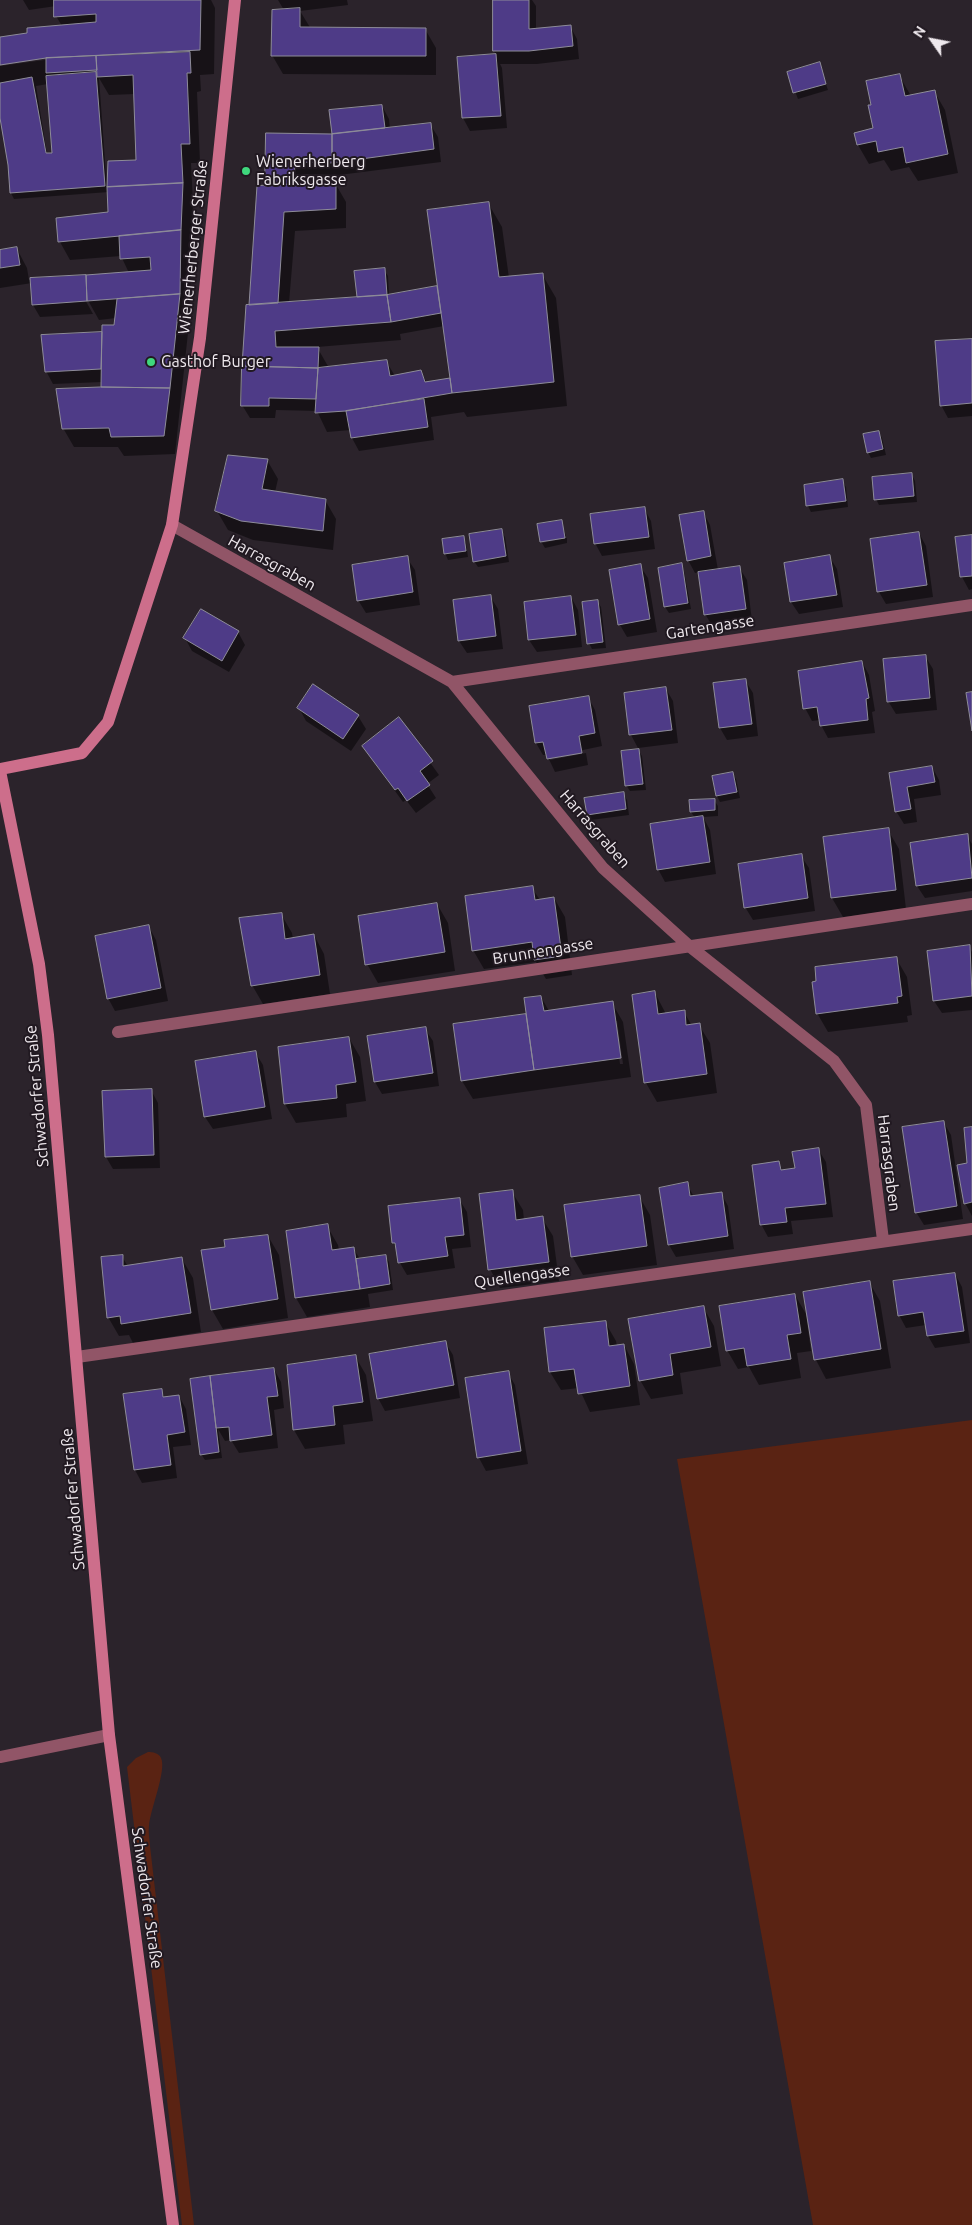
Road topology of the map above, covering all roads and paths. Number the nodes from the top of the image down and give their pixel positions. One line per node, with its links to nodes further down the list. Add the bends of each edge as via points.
1 (234, 0): 2 (main road, Wienerherberger Straße, via 200,338)
2 (172, 525): 4 (street, Harrasgraben); 5 (main road, Wienerherberger Straße, via 108,722 82,752)
3 (972, 605): 4 (street, Gartengasse)
4 (452, 682): 7 (street, Harrasgraben, via 603,868)
5 (0, 770): 11 (main road, Schwadorfer Straße, via 41,981)
6 (972, 904): 7 (street, Brunnengasse)
7 (688, 945): 8 (street, Brunnengasse); 10 (street, Harrasgraben, via 834,1061 866,1104)
8 (118, 1032)
9 (972, 1229): 10 (street, Quellengasse)
10 (883, 1240): 11 (street, Quellengasse)
11 (77, 1357): 12 (main road, Schwadorfer Straße)
12 (109, 1735): 13 (street); 14 (main road, Schwadorfer Straße)
13 (0, 1757)
14 (173, 2225)

